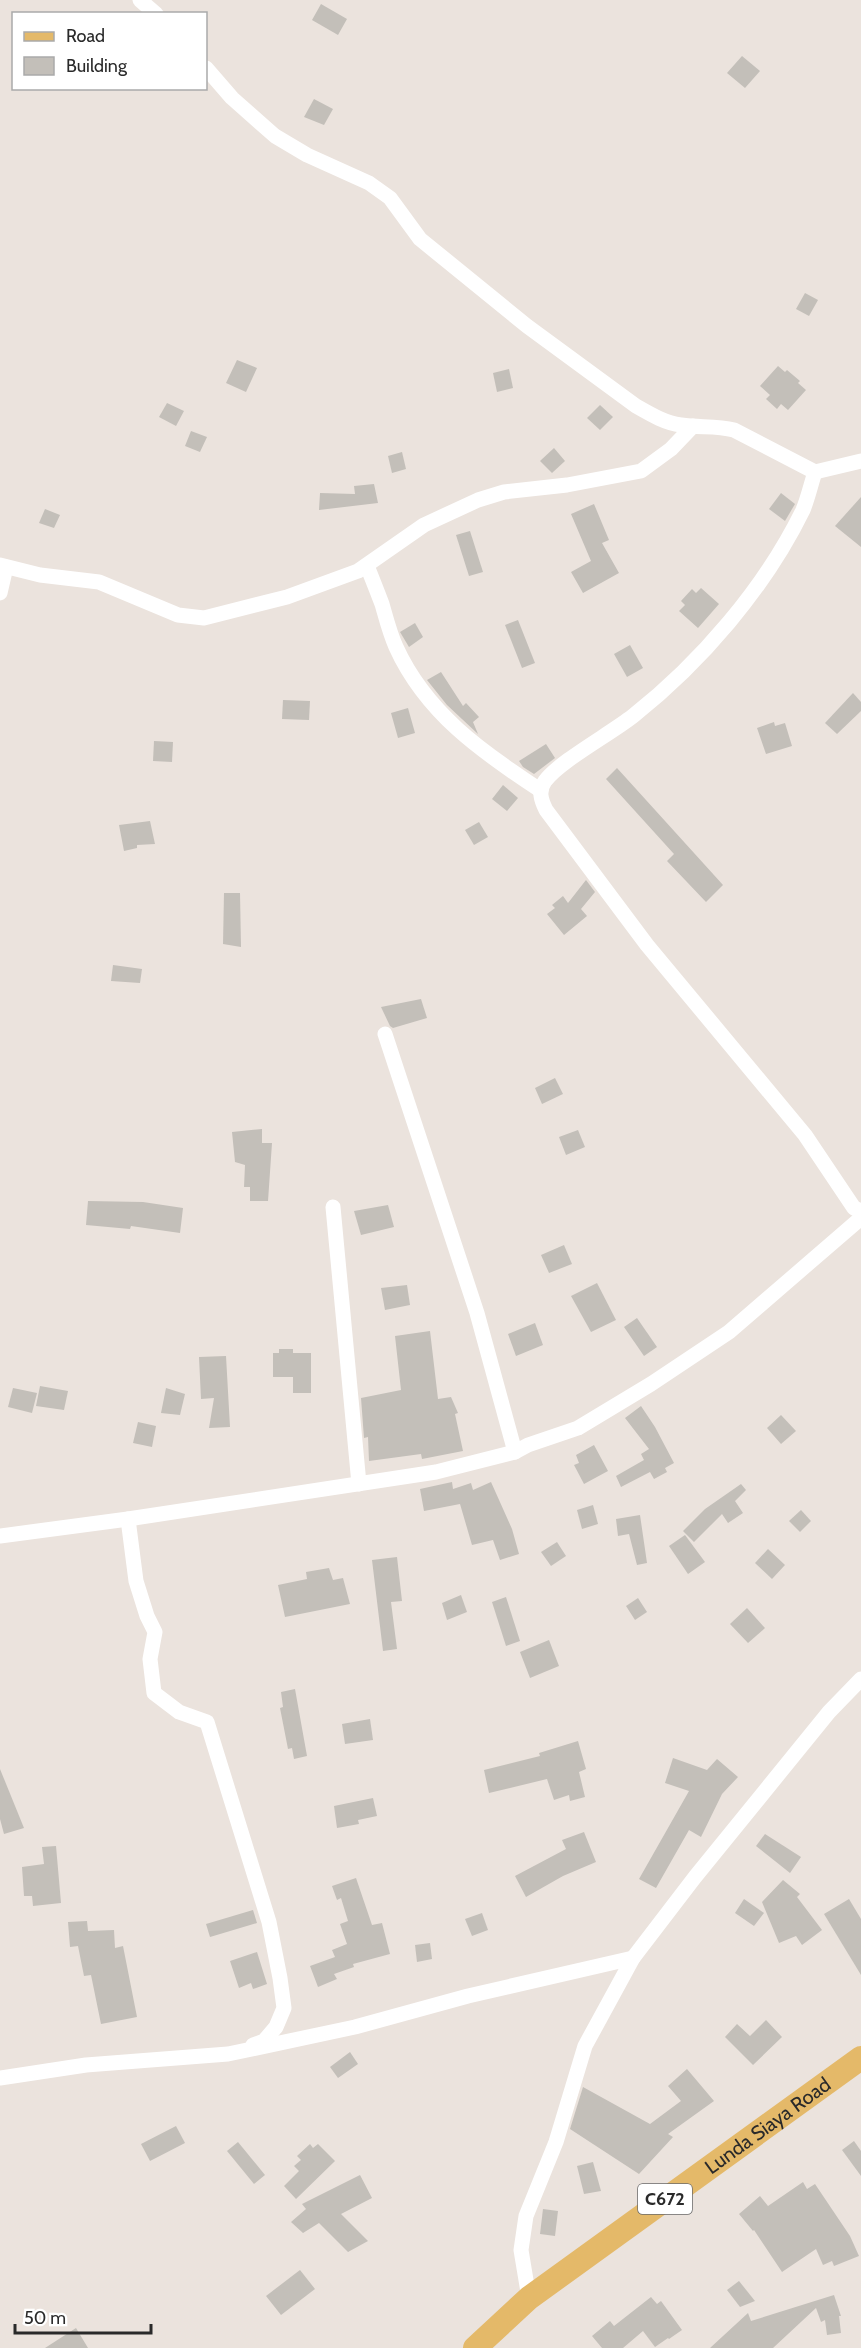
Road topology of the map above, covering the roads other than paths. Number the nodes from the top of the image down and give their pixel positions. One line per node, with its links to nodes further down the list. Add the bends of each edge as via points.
1 (140, 0): 2 (street)
2 (154, 12)
3 (207, 69): 4 (street, via 232,98 275,136 369,183 390,198 420,239 615,392 658,418)
4 (693, 426): 6 (street, via 734,430); 8 (street, via 641,471 567,485 528,487 478,500 424,525)
5 (861, 461): 6 (street)
6 (816, 472): 10 (street, via 804,508 788,537 733,616 661,692 614,731 562,766 546,779)
7 (3, 566): 8 (street, via 99,582 178,615 204,618 287,597); 9 (street)
8 (367, 566): 10 (street, via 395,645 424,694 471,743)
9 (0, 593)
10 (540, 790): 13 (street, via 546,810 647,945 782,1107 854,1208)
11 (385, 1034): 16 (street, via 477,1313)
12 (333, 1207): 17 (street)
13 (861, 1211)
14 (861, 1218): 15 (street)
15 (855, 1233): 16 (street, via 729,1332 651,1384 578,1428)
16 (516, 1452): 17 (street, via 444,1471)
17 (359, 1484): 18 (street)
18 (128, 1519): 19 (street); 22 (street, via 136,1581 156,1632 150,1659 154,1693 179,1712 207,1722 269,1922 280,1978 284,2008 276,2027 264,2041)
19 (0, 1536)
20 (861, 1679): 21 (street, via 829,1712)
21 (633, 1958): 22 (street, via 355,2027); 25 (street, via 585,2046 556,2142 526,2216 521,2250)
22 (228, 2054): 24 (street, via 108,2063)
23 (861, 2058): 25 (main road, Lunda Siaya Road / C672)
24 (0, 2078)
25 (529, 2298): 26 (main road, Lunda Siaya Road / C672)
26 (475, 2348)

